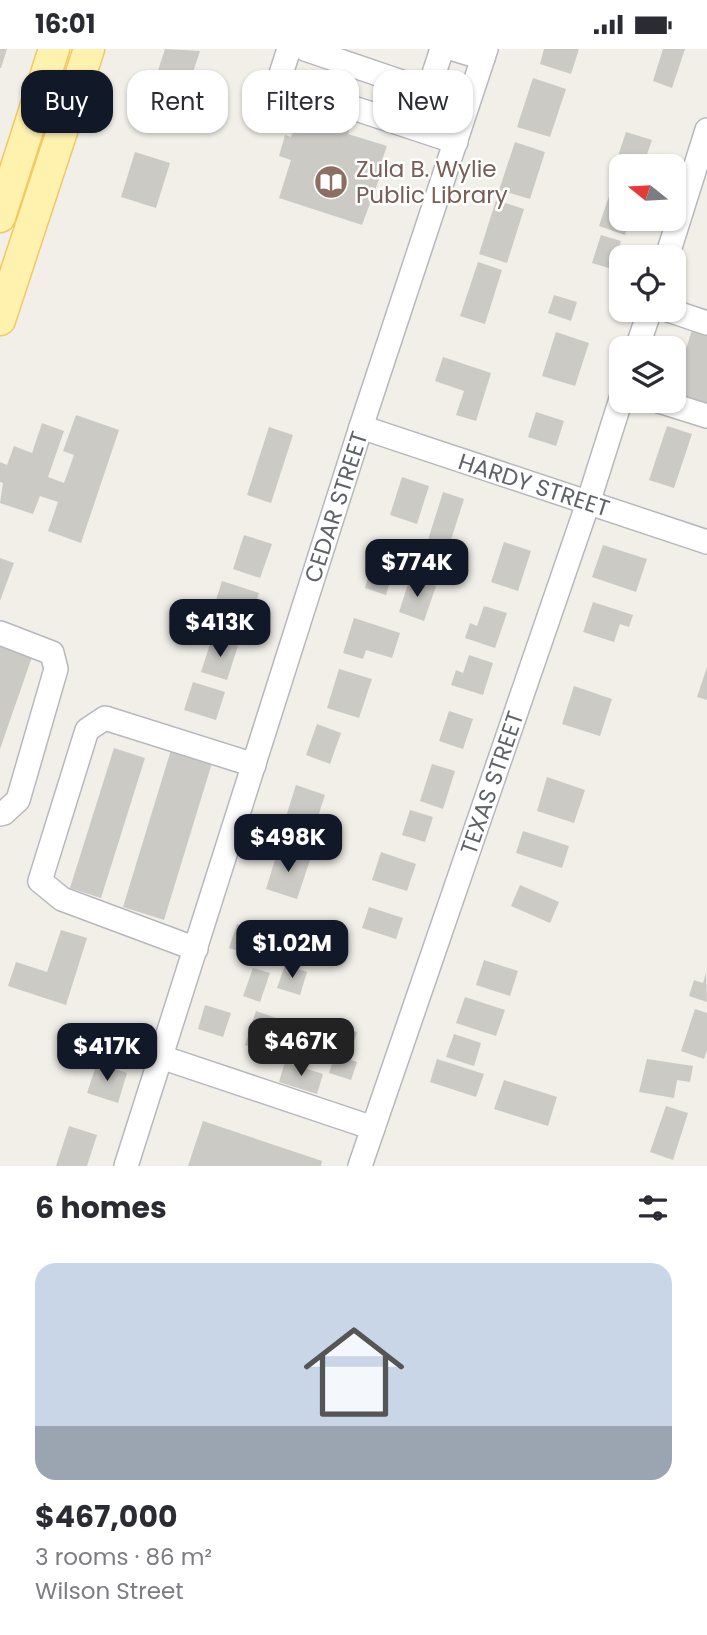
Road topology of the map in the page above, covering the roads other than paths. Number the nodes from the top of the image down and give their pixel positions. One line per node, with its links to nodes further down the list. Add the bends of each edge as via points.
1 (54, 49): 14 (main road)
2 (89, 49): 17 (main road)
3 (289, 49): 10 (street, via 278,83)
4 (442, 49): 8 (street)
5 (454, 49): 7 (street)
6 (316, 51): 9 (street)
7 (484, 53): 13 (street, CEDAR STREET)
8 (435, 70)
9 (373, 71)
10 (373, 114)
11 (707, 130): 15 (street)
12 (430, 133): 13 (street)
13 (456, 142): 22 (street, CEDAR STREET)
14 (0, 217)
15 (671, 245)
16 (686, 316): 18 (street)
17 (0, 320)
18 (707, 323)
19 (686, 409): 21 (street)
20 (617, 413): 23 (street, TEXAS STREET)
21 (707, 416)
22 (361, 427): 23 (street, HARDY STREET); 26 (street, CEDAR STREET)
23 (588, 503): 24 (street, HARDY STREET); 30 (street, TEXAS STREET)
24 (707, 542)
25 (0, 633): 27 (street, via 52,653 55,669 18,800)
26 (254, 765): 28 (street, CEDAR STREET); 28 (street, via 104,718 88,730 40,881 62,899)
27 (0, 814)
28 (195, 949): 29 (street, CEDAR STREET)
29 (161, 1057): 30 (street); 31 (street, CEDAR STREET)
30 (373, 1128): 32 (street, TEXAS STREET)
31 (126, 1166)
32 (360, 1166)

